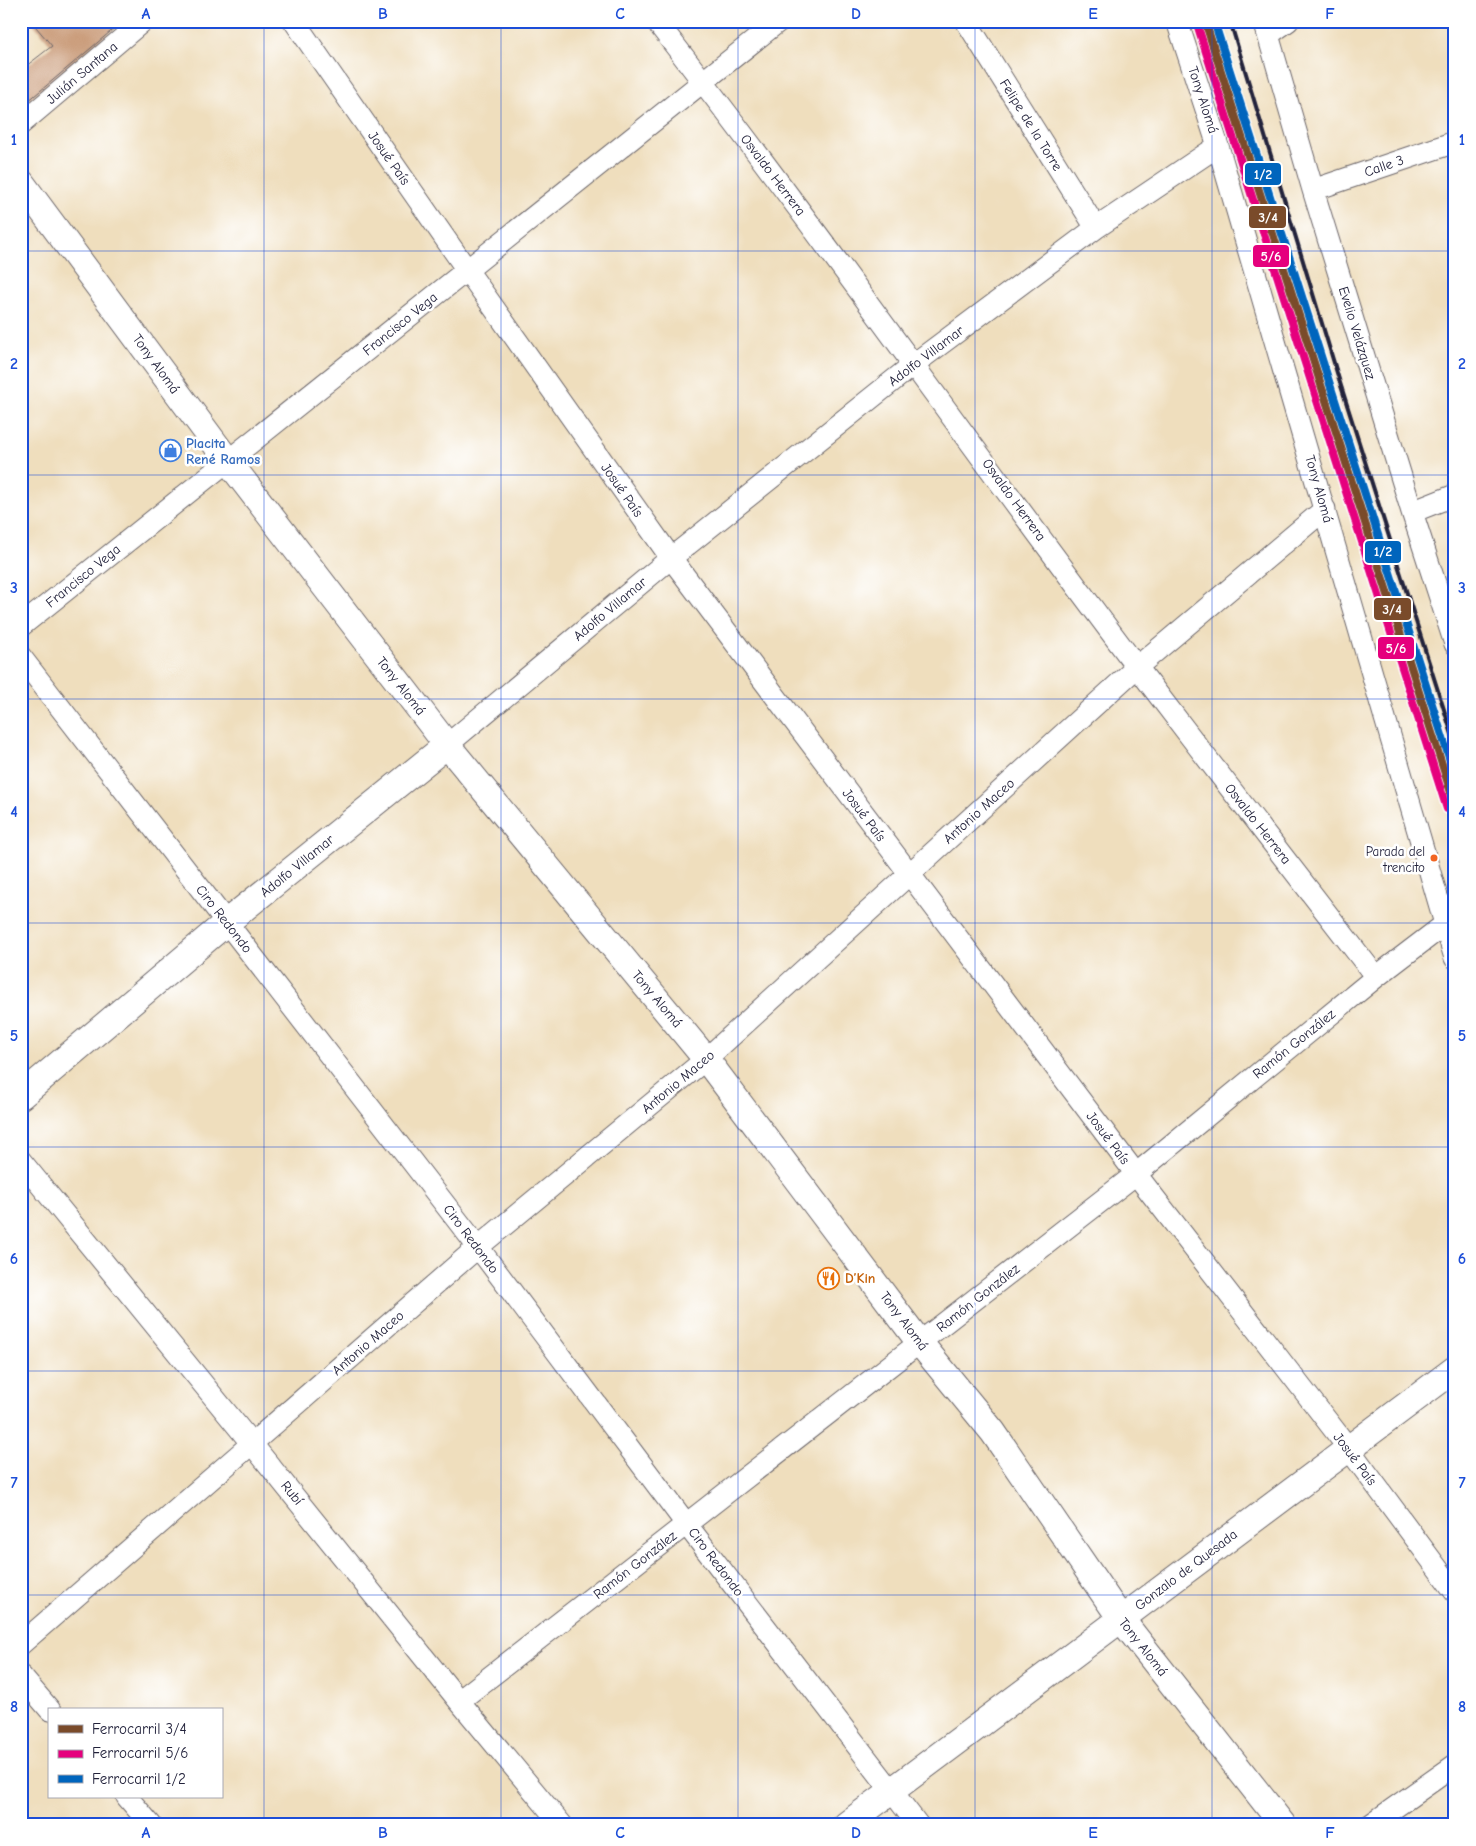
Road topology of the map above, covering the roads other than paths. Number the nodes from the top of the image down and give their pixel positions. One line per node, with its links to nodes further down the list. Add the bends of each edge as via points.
1 (143, 21): 10 (street, Julián Santana)
2 (294, 21): 16 (street, Josué País)
3 (656, 21): 9 (street, Osvaldo Herrera)
4 (778, 21): 9 (street, Francisco Vega)
5 (966, 21): 15 (street, Felipe de la Torre)
6 (1177, 21): 12 (street, Tony Alomá)
7 (1288, 21): 8 (street)
8 (1266, 28): 14 (street, Evelio Velázquez)
9 (702, 81): 16 (street, Francisco Vega); 17 (street, Osvaldo Herrera)
10 (21, 124)
11 (1455, 142): 14 (street, Calle 3)
12 (1218, 146): 15 (street, Adolfo Villamar); 20 (street, Tony Alomá)
13 (21, 182): 18 (street, Tony Alomá)
14 (1313, 190): 21 (street, Evelio Velázquez)
15 (1096, 228): 17 (street, Adolfo Villamar)
16 (467, 270): 18 (street, Francisco Vega); 22 (street, Josué País)
17 (914, 364): 22 (street, Adolfo Villamar); 26 (street, Osvaldo Herrera)
18 (228, 461): 23 (street, Francisco Vega); 27 (street, Tony Alomá)
19 (1455, 495): 21 (street)
20 (1325, 509): 26 (street, Antonio Maceo); 30 (street, Tony Alomá)
21 (1412, 512): 24 (street, Evelio Velázquez)
22 (671, 558): 27 (street, Adolfo Villamar); 28 (street, Josué País)
23 (21, 626)
24 (1455, 644)
25 (21, 657): 29 (street, Ciro Redondo)
26 (1137, 667): 28 (street, Antonio Maceo); 32 (street, Osvaldo Herrera)
27 (447, 745): 29 (street, Adolfo Villamar); 33 (street, Tony Alomá)
28 (909, 875): 33 (street, Antonio Maceo); 36 (street, Josué País)
29 (227, 922): 34 (street, Adolfo Villamar); 37 (street, Ciro Redondo)
30 (1444, 925): 31 (street, Tony Alomá); 32 (street, Ramón González)
31 (1455, 958)
32 (1376, 977): 36 (street, Ramón González)
33 (706, 1059): 37 (street, Antonio Maceo); 38 (street, Tony Alomá)
34 (21, 1096)
35 (21, 1162): 40 (street, Rubí)
36 (1136, 1174): 38 (street, Ramón González); 41 (street, Josué País)
37 (478, 1247): 40 (street, Antonio Maceo); 42 (street, Ciro Redondo)
38 (920, 1343): 42 (street, Ramón González); 44 (street, Tony Alomá, via 993,1432)
39 (1455, 1369): 41 (street, Gonzalo de Quesada)
40 (252, 1444): 45 (street, Antonio Maceo); 47 (street, Rubí)
41 (1349, 1449): 43 (street, Josué País); 44 (street, Gonzalo de Quesada)
42 (687, 1525): 47 (street, Ramón González); 50 (street, Ciro Redondo)
43 (1455, 1592)
44 (1121, 1619): 50 (street, Gonzalo de Quesada); 56 (street, Tony Alomá)
45 (21, 1644)
46 (21, 1676): 48 (street)
47 (459, 1701): 53 (street, Rubí)
48 (48, 1708)
49 (1455, 1765): 57 (street)
50 (891, 1790): 54 (street, Gonzalo de Quesada); 55 (street, Ciro Redondo)
51 (128, 1798): 52 (street)
52 (151, 1825)
53 (562, 1825)
54 (846, 1825)
55 (918, 1825)
56 (1283, 1825)
57 (1370, 1825)

